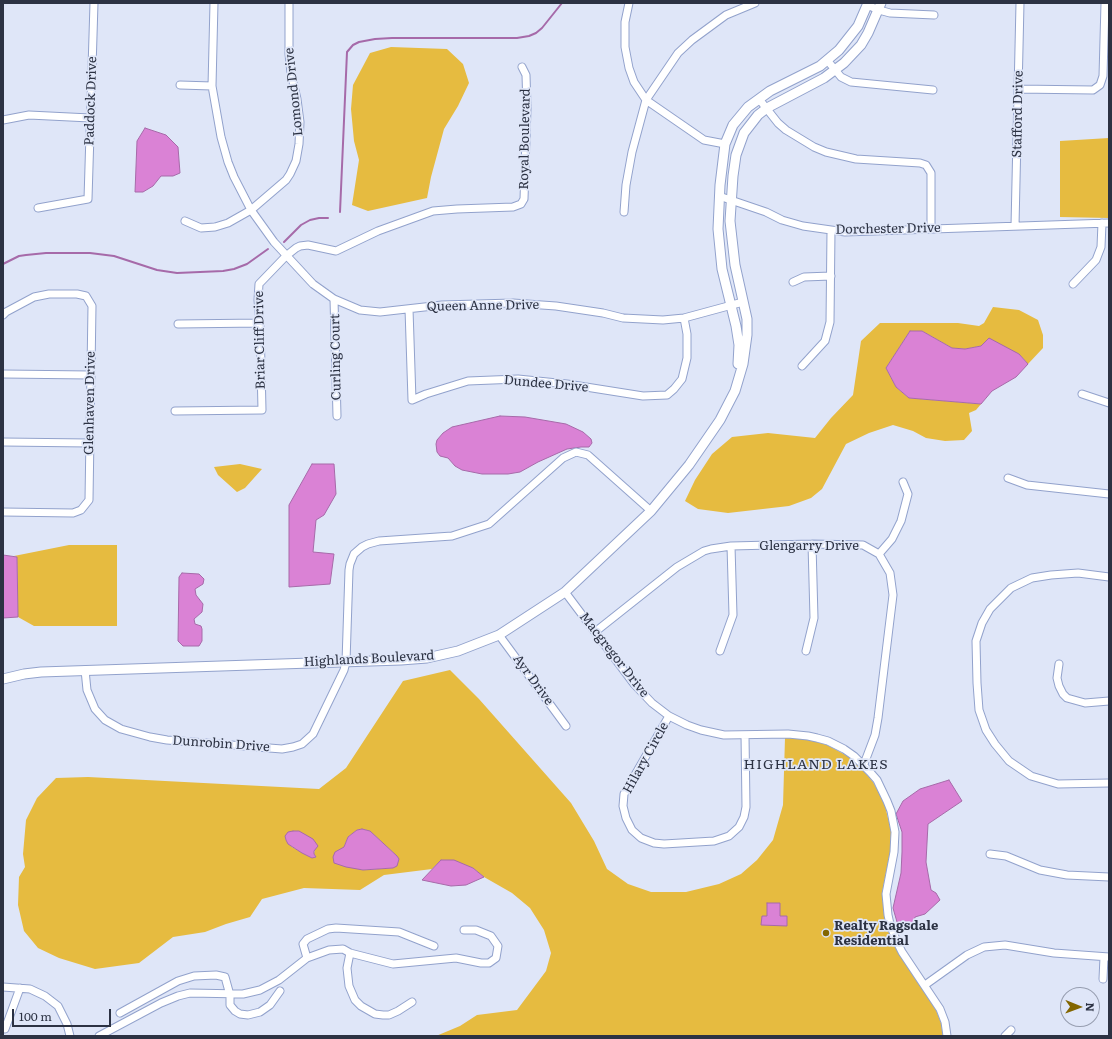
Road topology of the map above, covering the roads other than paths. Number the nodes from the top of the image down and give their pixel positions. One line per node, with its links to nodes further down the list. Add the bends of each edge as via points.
1 (94, 3): 21 (street, Paddock Drive)
2 (214, 3): 15 (street, Queen Anne Drive)
3 (289, 3): 27 (street, Lomond Drive, via 289,54 300,122 296,161 289,176)
4 (629, 3): 19 (street, via 624,22 625,46 634,82)
5 (754, 3): 19 (street, via 726,15 692,40 678,53)
6 (1020, 3): 16 (street, Stafford Drive)
7 (1105, 3): 16 (street, via 1103,76 1100,85 1093,90)
8 (868, 4): 9 (street); 11 (street, Highlands Boulevard, via 850,38)
9 (880, 7): 10 (street, via 890,13); 13 (street, Highlands Boulevard, via 861,45)
10 (934, 15)
11 (827, 60): 13 (street); 18 (street, Highlands Boulevard)
12 (522, 67): 34 (street, Royal Boulevard, via 526,75 526,108 524,199 521,204 513,207 432,211 378,231 340,250 304,245)
13 (835, 71): 17 (street, via 841,78 851,82); 20 (street, Highlands Boulevard)
14 (180, 85): 15 (street)
15 (212, 86): 27 (street, Queen Anne Drive, via 228,162)
16 (1018, 89): 31 (street, Stafford Drive)
17 (932, 90)
18 (759, 99): 20 (street); 23 (street, Highlands Boulevard, via 739,116)
19 (646, 100): 23 (street, via 704,140); 28 (street, via 632,152)
20 (767, 108): 25 (street, Highlands Boulevard, via 750,123 740,142 733,176); 32 (street, via 786,130 826,152 856,159 926,165 931,173)
21 (90, 118): 22 (street, via 29,115); 26 (street, Paddock Drive, via 88,199)
22 (3, 120)
23 (725, 144): 24 (street, Highlands Boulevard)
24 (719, 196): 25 (street, Dorchester Drive); 40 (street, Highlands Boulevard, via 719,241)
25 (732, 200): 33 (street, Dorchester Drive, via 803,226); 39 (street, Highlands Boulevard, via 731,239)
26 (38, 208)
27 (251, 210): 29 (street, Lomond Drive, via 215,227 201,228); 34 (street, Queen Anne Drive)
28 (624, 212)
29 (185, 221)
30 (1106, 223): 31 (street, Dorchester Drive); 37 (street, via 1096,260)
31 (1015, 226): 32 (street, Dorchester Drive)
32 (931, 229): 33 (street, Dorchester Drive, via 860,232)
33 (831, 230): 35 (street)
34 (286, 256): 38 (street, Queen Anne Drive, via 313,284); 44 (street, Briar Cliff Drive, via 259,284)
35 (831, 276): 36 (street, via 804,277); 46 (street, via 830,322 825,341)
36 (793, 282)
37 (1073, 284)
38 (334, 299): 41 (street, Queen Anne Drive, via 360,310 380,312); 53 (street, Curling Court)
39 (743, 302): 40 (street, Queen Anne Drive); 49 (street, Highlands Boulevard, via 748,335)
40 (731, 306): 43 (street, Queen Anne Drive); 49 (street, Highlands Boulevard, via 738,346)
41 (409, 309): 43 (street, Queen Anne Drive, via 442,304 513,303 556,306 623,318); 43 (street, Dundee Drive, via 412,400 468,381 518,379 644,396 667,395 682,379 687,358)
42 (3, 315): 48 (street, Glenhaven Drive, via 34,297 48,294 86,296 92,306)
43 (684, 318)
44 (260, 323): 45 (street); 52 (street, Briar Cliff Drive, via 262,410)
45 (178, 324)
46 (802, 366)
47 (3, 374): 48 (street)
48 (90, 375): 55 (street, Glenhaven Drive)
49 (737, 382): 59 (street, Highlands Boulevard, via 720,420 689,465)
50 (1082, 394): 51 (street)
51 (1109, 403)
52 (175, 411)
53 (337, 416)
54 (3, 442): 55 (street)
55 (89, 443): 60 (street, Glenhaven Drive, via 88,500 81,510 73,513)
56 (1008, 478): 58 (street, via 1027,485)
57 (903, 482): 63 (street, via 908,494 901,521 892,539)
58 (1109, 494)
59 (651, 511): 65 (street, Highlands Boulevard); 70 (street, Dunrobin Drive, via 588,455 576,452 563,458 489,524 452,536 368,544 354,554 350,564)
60 (3, 512)
61 (812, 544): 62 (street, Glengarry Drive); 63 (street, Glengarry Drive, via 863,545); 69 (street, via 814,618)
62 (731, 546): 66 (street, Glengarry Drive, via 711,549 677,567); 68 (street, via 733,615)
63 (879, 554): 78 (street, via 890,573 893,595 878,718 875,735)
64 (1109, 577): 79 (street, via 1078,573 1050,575 1032,578 1011,588 990,609 976,641 979,710 986,730 1009,761 1031,776 1058,784)
65 (565, 592): 66 (street, Macgregor Drive); 67 (street, Highlands Boulevard)
66 (595, 632): 75 (street, Macgregor Drive, via 643,694)
67 (499, 635): 70 (street, Highlands Boulevard, via 458,651 427,658); 76 (street, Ayr Drive)
68 (720, 651)
69 (806, 651)
70 (346, 662): 72 (street, Highlands Boulevard); 72 (street, Dunrobin Drive, via 341,678 313,734 302,744 282,749 150,738 121,729 105,720 95,709 87,690)
71 (1059, 664): 74 (street, via 1057,678 1067,698 1085,703)
72 (85, 670): 73 (street, Highlands Boulevard, via 24,674)
73 (3, 680)
74 (1109, 701)
75 (669, 716): 77 (street, Macgregor Drive, via 710,732); 77 (street, Hilary Circle, via 624,794 623,806 632,830 654,843 714,841 729,836 739,827 746,807)
76 (566, 726)
77 (745, 735): 78 (street, Macgregor Drive, via 808,736 838,745)
78 (864, 764): 88 (street, Macgregor Drive, via 882,789 893,821 894,852 886,894 890,924 897,942)
79 (1109, 783)
80 (990, 854): 81 (street, via 1006,856 1040,870 1067,875)
81 (1109, 877)
82 (464, 930): 84 (street, via 476,930 491,936 498,946 496,958 489,963 456,958 393,964)
83 (434, 946): 86 (street, via 399,932 336,928 307,939 303,944)
84 (350, 953): 86 (street, via 343,949 329,950); 93 (street, via 347,968 349,986 355,1000 361,1006 383,1016 398,1012)
85 (1106, 957): 87 (street); 88 (street, via 1054,953 1005,945 984,947 967,955)
86 (307, 958): 92 (street, via 267,987)
87 (1103, 979)
88 (925, 985): 99 (street, Macgregor Drive, via 941,1012)
89 (3, 987): 90 (street)
90 (20, 988): 95 (street); 97 (street, via 36,991 58,1006)
91 (280, 991): 92 (street, via 265,1009 248,1015 235,1011 230,1004)
92 (230, 995): 94 (street, via 225,977 188,976); 98 (street, via 190,993 178,996)
93 (412, 1002)
94 (120, 1013)
95 (5, 1029)
96 (1011, 1030): 100 (street)
97 (70, 1036)
98 (99, 1036)
99 (947, 1036)
100 (1005, 1036)

